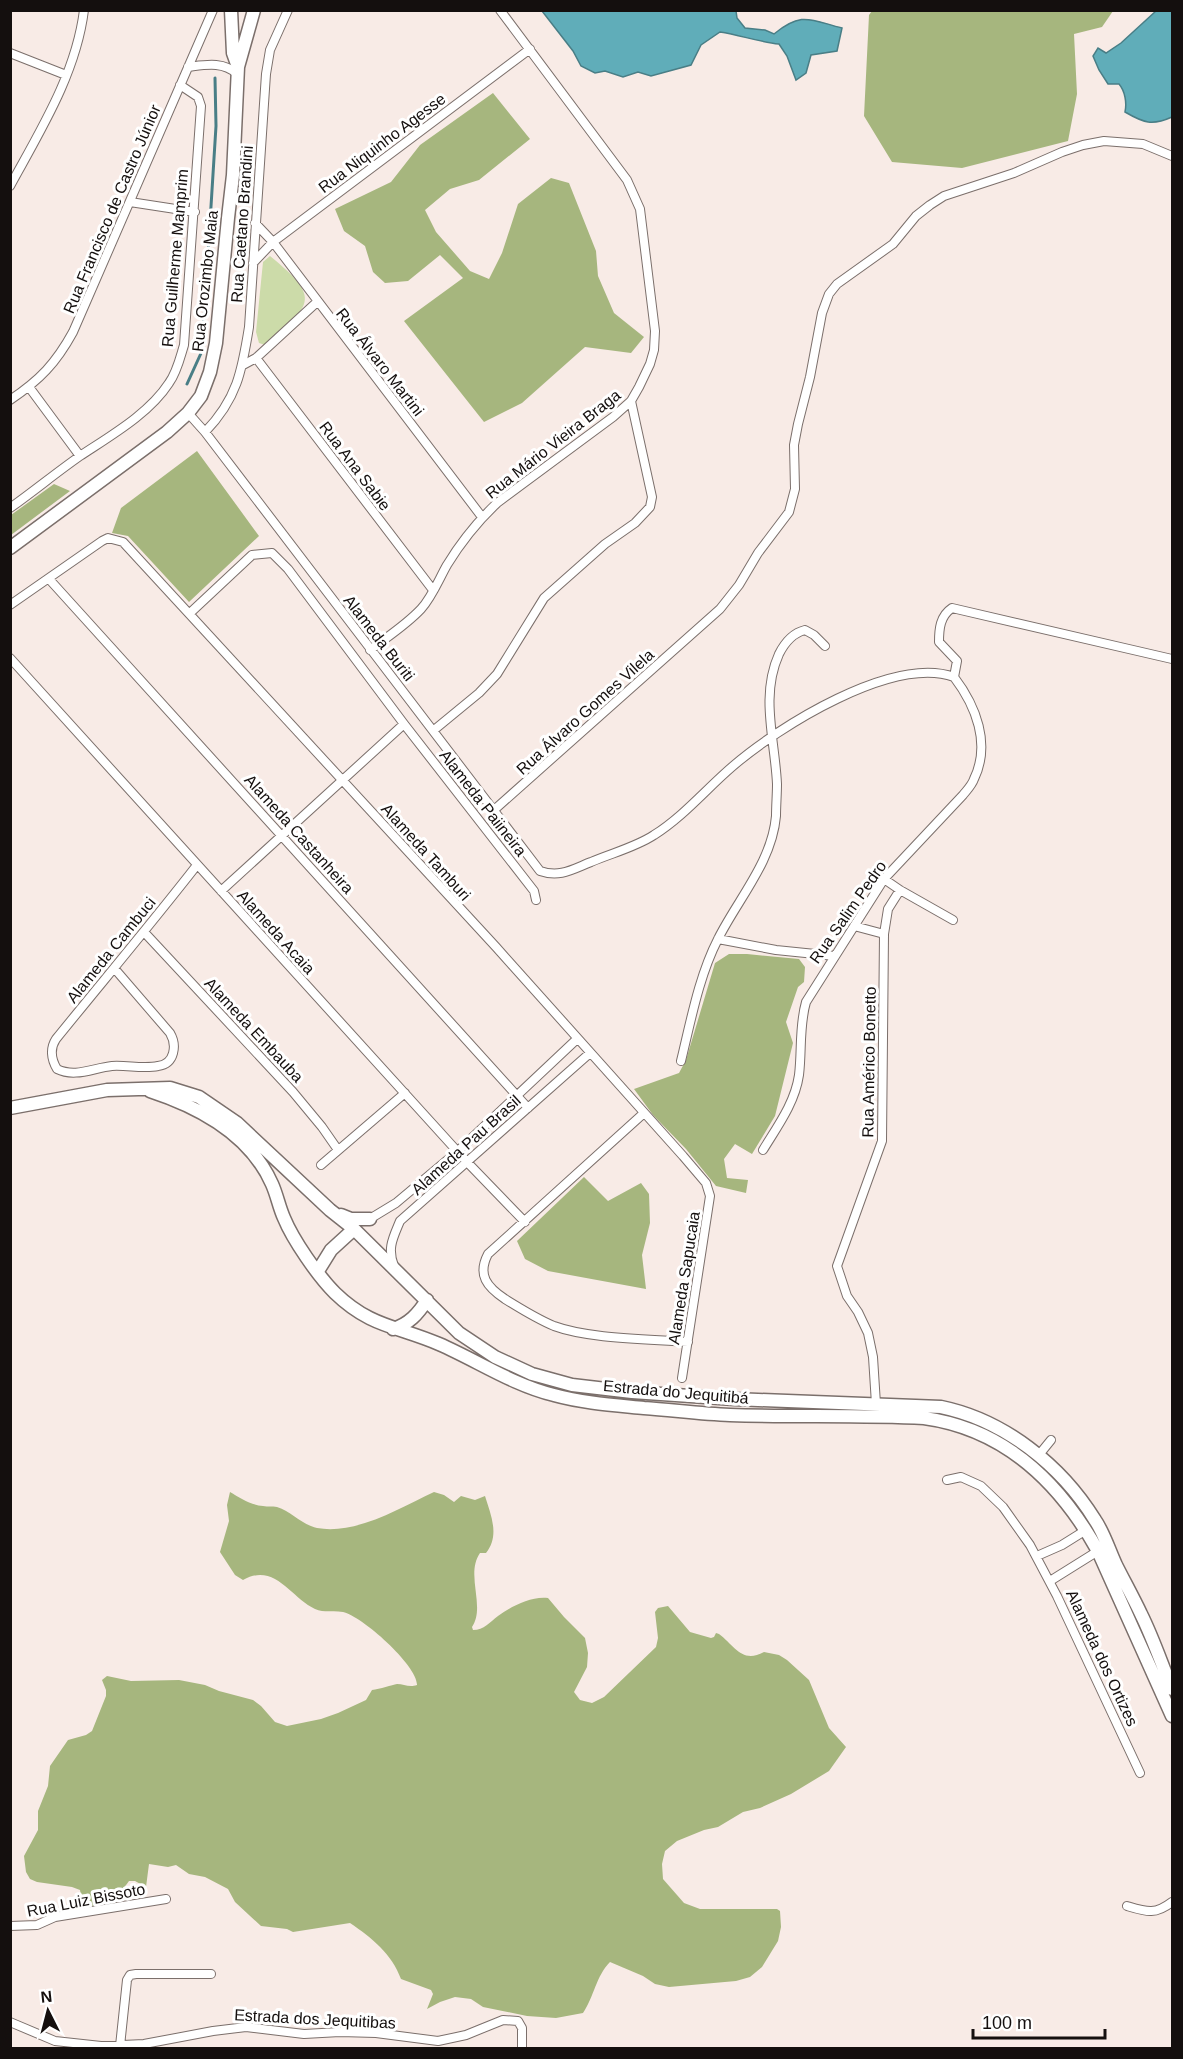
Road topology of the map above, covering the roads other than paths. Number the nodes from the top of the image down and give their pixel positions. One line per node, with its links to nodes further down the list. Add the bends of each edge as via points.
1 (84, 10): 11 (street)
2 (213, 10): 9 (street, Rua Francisco de Castro Júnior)
3 (231, 10): 10 (main road, Rua Orozimbo Maia)
4 (254, 10): 10 (main road, Rua Orozimbo Maia)
5 (288, 10): 17 (street, Rua Caetano Brandini, via 270,50 266,74)
6 (500, 10): 7 (street, Rua Mário Vieira Braga)
7 (530, 49): 18 (street, Rua Niquinho Agesse); 25 (street, Rua Mário Vieira Braga, via 627,180 640,209 654,340 650,364)
8 (10, 53): 11 (street)
9 (188, 67): 10 (street, via 217,64); 12 (street, Rua Francisco de Castro Júnior)
10 (237, 70): 26 (main road, Rua Orozimbo Maia, via 234,176 216,343 205,387)
11 (66, 75): 14 (street)
12 (180, 85): 15 (street, Rua Francisco de Castro Júnior); 16 (street, Rua Guilherme Mamprim, via 198,97 201,106)
13 (1173, 156): 45 (street, Rua Álvaro Gomes Vilela, via 1143,144 1104,141 1062,152 945,196 916,216 893,244 837,284 822,313 798,424 794,445 795,489 789,512 730,596 693,634)
14 (10, 186)
15 (130, 202): 16 (street); 23 (street, Rua Francisco de Castro Júnior, via 61,354)
16 (195, 212): 28 (street, Rua Guilherme Mamprim, via 184,345 177,369 168,385 143,410)
17 (255, 224): 18 (street, Rua Álvaro Martini); 19 (street, Rua Caetano Brandini)
18 (273, 242): 19 (street, Rua Niquinho Agesse); 20 (street, Rua Álvaro Martini)
19 (253, 263): 22 (street, Rua Caetano Brandini)
20 (317, 302): 21 (street); 30 (street, Rua Álvaro Martini)
21 (256, 358): 22 (street); 33 (street, Rua Ana Sabie)
22 (243, 365): 27 (street, Rua Caetano Brandini, via 230,402)
23 (29, 387): 24 (street, Rua Francisco de Castro Júnior); 28 (street)
24 (10, 400)
25 (632, 401): 30 (street, Rua Mário Vieira Braga); 42 (street, via 652,497 650,507 544,598 497,674)
26 (188, 413): 27 (street, Alameda Buriti); 31 (main road, Rua Orozimbo Maia, via 168,432)
27 (206, 432): 37 (street, Alameda Buriti)
28 (80, 456): 29 (street, Rua Guilherme Mamprim)
29 (10, 508)
30 (482, 517): 33 (street, Rua Mário Vieira Braga)
31 (10, 548)
32 (48, 579): 34 (street); 35 (street, Alameda Tamburi, via 108,538 123,542); 46 (street, Alameda Castanheira)
33 (433, 590): 37 (street, Rua Mário Vieira Braga, via 409,621)
34 (10, 605)
35 (190, 614): 41 (street, Alameda Paiineira, via 252,555 272,553); 44 (street, Alameda Tamburi)
36 (825, 645): 43 (street, via 805,630 796,632 783,646 773,668 769,691)
37 (370, 650): 42 (street, Alameda Buriti)
38 (10, 658): 47 (street, Alameda Acaia)
39 (1173, 659): 40 (street, Rua Salim Pedro, via 952,608 942,619 939,642 957,661)
40 (954, 677): 43 (street, via 914,673 878,682); 48 (street, Rua Salim Pedro, via 981,731 974,779)
41 (404, 724): 44 (street); 51 (street, Alameda Paiineira, via 534,891)
42 (434, 730): 45 (street, Alameda Buriti)
43 (772, 736): 45 (street, Alameda Buriti, via 652,837 567,872 552,875 540,871); 56 (street, via 776,819 767,853)
44 (342, 780): 46 (street); 59 (street, Alameda Tamburi)
45 (494, 810)
46 (282, 835): 50 (street); 64 (street, Alameda Castanheira)
47 (197, 865): 50 (street, Alameda Acaia); 54 (street, Alameda Cambuci)
48 (884, 879): 49 (street); 53 (street, Rua Salim Pedro)
49 (900, 890): 52 (street); 55 (street, Rua Américo Bonetto, via 888,909)
50 (221, 891): 63 (street, Alameda Acaia)
51 (537, 900)
52 (953, 920)
53 (854, 926): 55 (street); 57 (street, Rua Salim Pedro)
54 (144, 932): 58 (street, Alameda Cambuci); 68 (street, Alameda Embauba, via 293,1092)
55 (884, 934): 86 (street, Rua Américo Bonetto, via 882,1141 837,1266 847,1296 868,1333)
56 (718, 939): 57 (street); 61 (street)
57 (835, 956): 70 (street, Rua Salim Pedro, via 806,1002 799,1077 792,1100)
58 (114, 968): 58 (street, Alameda Cambuci, via 53,1044 57,1069 72,1073 111,1066 159,1066 171,1059 175,1044 170,1033)
59 (577, 1039): 60 (street, Alameda Tamburi); 64 (street, Alameda Pau Brasil)
60 (590, 1053): 66 (street, Alameda Pau Brasil); 67 (street, Alameda Tamburi)
61 (681, 1061)
62 (143, 1089): 65 (main road, Estrada do Jequitibá, via 106,1090); 75 (main road, Estrada do Jequitibá, via 170,1088 199,1097 237,1123); 80 (main road, Estrada do Jequitibá, via 190,1105 220,1123 245,1147 266,1173 284,1218)
63 (405, 1092): 68 (street); 69 (street, Alameda Acaia)
64 (518, 1096): 66 (street, Alameda Castanheira); 69 (street, Alameda Pau Brasil)
65 (10, 1108)
66 (528, 1108): 71 (street, Alameda Pau Brasil)
67 (644, 1113): 73 (street, Alameda Tamburi); 78 (street)
68 (338, 1150): 72 (street)
69 (458, 1150): 71 (street, Alameda Acaia); 74 (street, Alameda Pau Brasil)
70 (763, 1150)
71 (466, 1162): 77 (street, Alameda Pau Brasil); 78 (street, Alameda Acaia)
72 (321, 1165)
73 (706, 1183): 84 (street, Alameda Sapucaia, via 709,1209)
74 (390, 1207): 76 (street, Alameda Pau Brasil); 77 (street)
75 (330, 1210): 76 (main road, via 351,1219); 79 (main road, Estrada do Jequitibá)
76 (369, 1219): 79 (street, Alameda Pau Brasil)
77 (400, 1221): 81 (street, Alameda Pau Brasil, via 390,1244)
78 (525, 1222): 84 (street, via 484,1261 484,1279 494,1292 556,1327 594,1335)
79 (354, 1229): 80 (main road, via 331,1250); 81 (main road, Estrada do Jequitibá)
80 (318, 1271): 83 (main road, Estrada do Jequitibá, via 351,1308)
81 (397, 1272): 82 (main road, Estrada do Jequitibá)
82 (427, 1300): 83 (main road, via 412,1319); 86 (main road, Estrada do Jequitibá, via 459,1333 495,1357 532,1374 572,1385 734,1399)
83 (393, 1329): 90 (main road, Estrada do Jequitibá, via 453,1350 519,1384 555,1396 596,1403 729,1415 902,1417 956,1424 1012,1452 1067,1502)
84 (688, 1342): 85 (street, Alameda Sapucaia)
85 (682, 1378)
86 (876, 1404): 88 (main road, Estrada do Jequitibá, via 962,1411 998,1426)
87 (1051, 1440): 88 (street)
88 (1038, 1456): 94 (main road, Estrada do Jequitibá, via 1077,1493 1096,1521)
89 (947, 1480): 92 (street, Alameda dos Ortizes, via 961,1477 981,1486 1003,1507)
90 (1086, 1530): 91 (main road, Estrada do Jequitibá); 92 (street)
91 (1098, 1551): 93 (street); 95 (main road, Estrada do Jequitibá)
92 (1036, 1556): 93 (street, Alameda dos Ortizes)
93 (1050, 1581): 96 (street, Alameda dos Ortizes)
94 (1173, 1689)
95 (1173, 1716)
96 (1140, 1773)
97 (166, 1899): 100 (street, Rua Luiz Bissoto, via 55,1917 37,1925)
98 (1173, 1902): 99 (street, via 1155,1912)
99 (1127, 1906)
100 (10, 1926)
101 (211, 1974): 103 (street, via 130,1975)
102 (10, 2022): 103 (street, Estrada dos Jequitibas, via 55,2041)
103 (120, 2046): 104 (street, Estrada dos Jequitibas, via 246,2027 438,2041 514,2019 522,2028)
104 (522, 2049)

